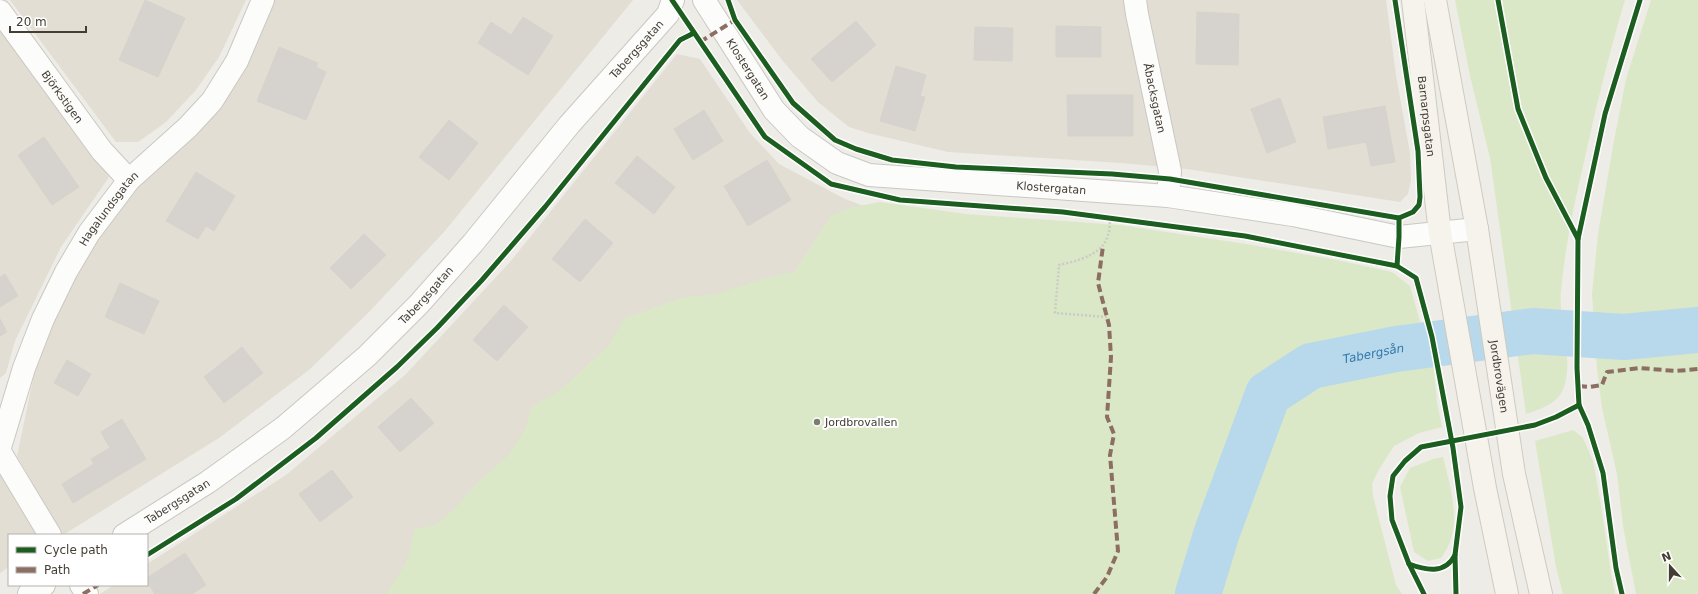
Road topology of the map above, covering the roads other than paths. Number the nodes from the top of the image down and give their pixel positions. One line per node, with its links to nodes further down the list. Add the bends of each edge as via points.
1 (263, 0): 8 (street, Hagalundsgatan, via 236,61 212,101 188,127)
2 (672, 0): 15 (street, Tabergsgatan, via 668,14 568,125 473,243 419,304 372,351 283,428 208,482)
3 (704, 0): 9 (street, Klostergatan, via 774,110 800,138 837,163 869,175)
4 (1135, 0): 9 (street, Åbacksgatan, via 1170,171)
5 (1413, 0): 11 (main road, Barnarpsgatan)
6 (1435, 0): 10 (main road)
7 (0, 11): 8 (street, Björkstigen, via 102,151)
8 (129, 180): 12 (street, Hagalundsgatan, via 89,233 62,278 24,368)
9 (1168, 196): 11 (street, Klostergatan, via 1293,216 1399,237)
10 (1476, 229): 11 (street, Klostergatan); 19 (main road, Jordbrovägen, via 1514,474)
11 (1440, 233): 18 (main road)
12 (0, 447)
13 (0, 452): 14 (street)
14 (49, 534)
15 (126, 534)
16 (42, 586): 17 (street)
17 (29, 594)
18 (1506, 594)
19 (1541, 594)

